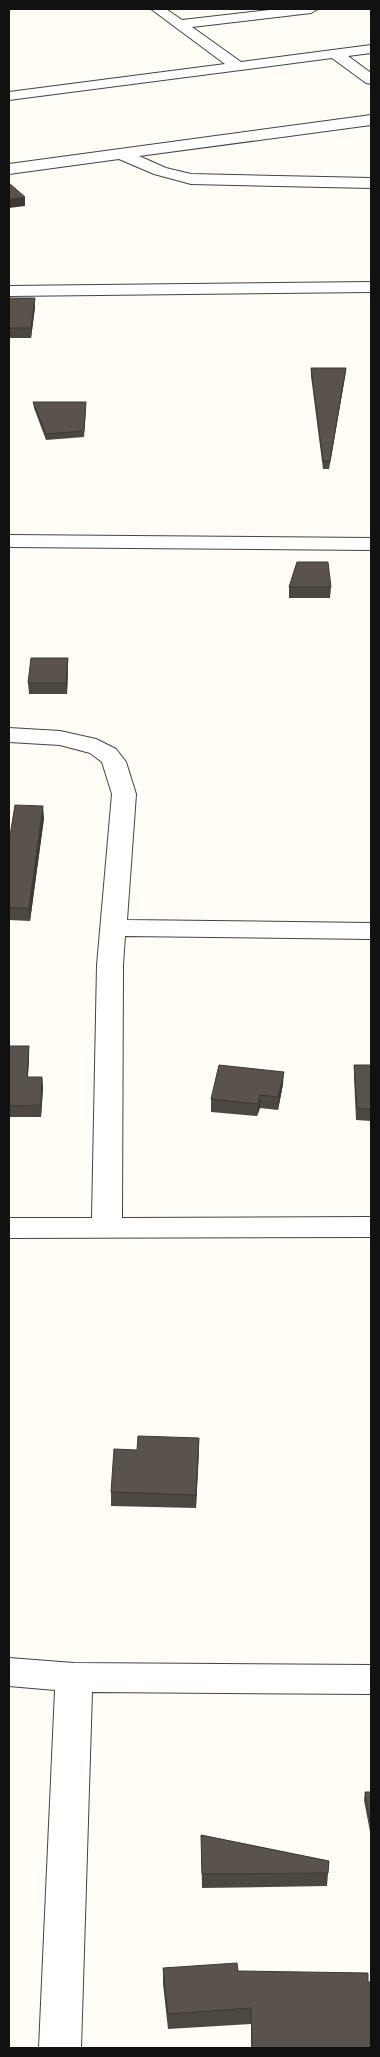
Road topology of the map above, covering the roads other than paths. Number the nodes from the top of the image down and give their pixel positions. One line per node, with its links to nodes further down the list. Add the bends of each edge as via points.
1 (158, 9): 3 (street)
2 (311, 9): 3 (street)
3 (180, 24): 6 (street)
4 (371, 49): 5 (street)
5 (334, 53): 6 (street); 7 (street)
6 (238, 66): 8 (street)
7 (371, 80)
8 (9, 96)
9 (371, 120): 10 (street)
10 (123, 155): 11 (street); 12 (street, via 160,171 191,179)
11 (9, 169)
12 (371, 183)
13 (371, 287): 14 (street)
14 (9, 291)
15 (9, 541): 16 (street)
16 (371, 544)
17 (9, 736): 18 (street, via 48,736 85,744 108,754 118,771 124,794)
18 (113, 928): 19 (street); 22 (street)
19 (371, 931)
20 (371, 1227): 22 (street)
21 (9, 1228): 22 (street)
22 (107, 1229)
23 (9, 1672): 24 (street)
24 (74, 1677): 25 (street); 26 (street)
25 (371, 1679)
26 (60, 2048)

